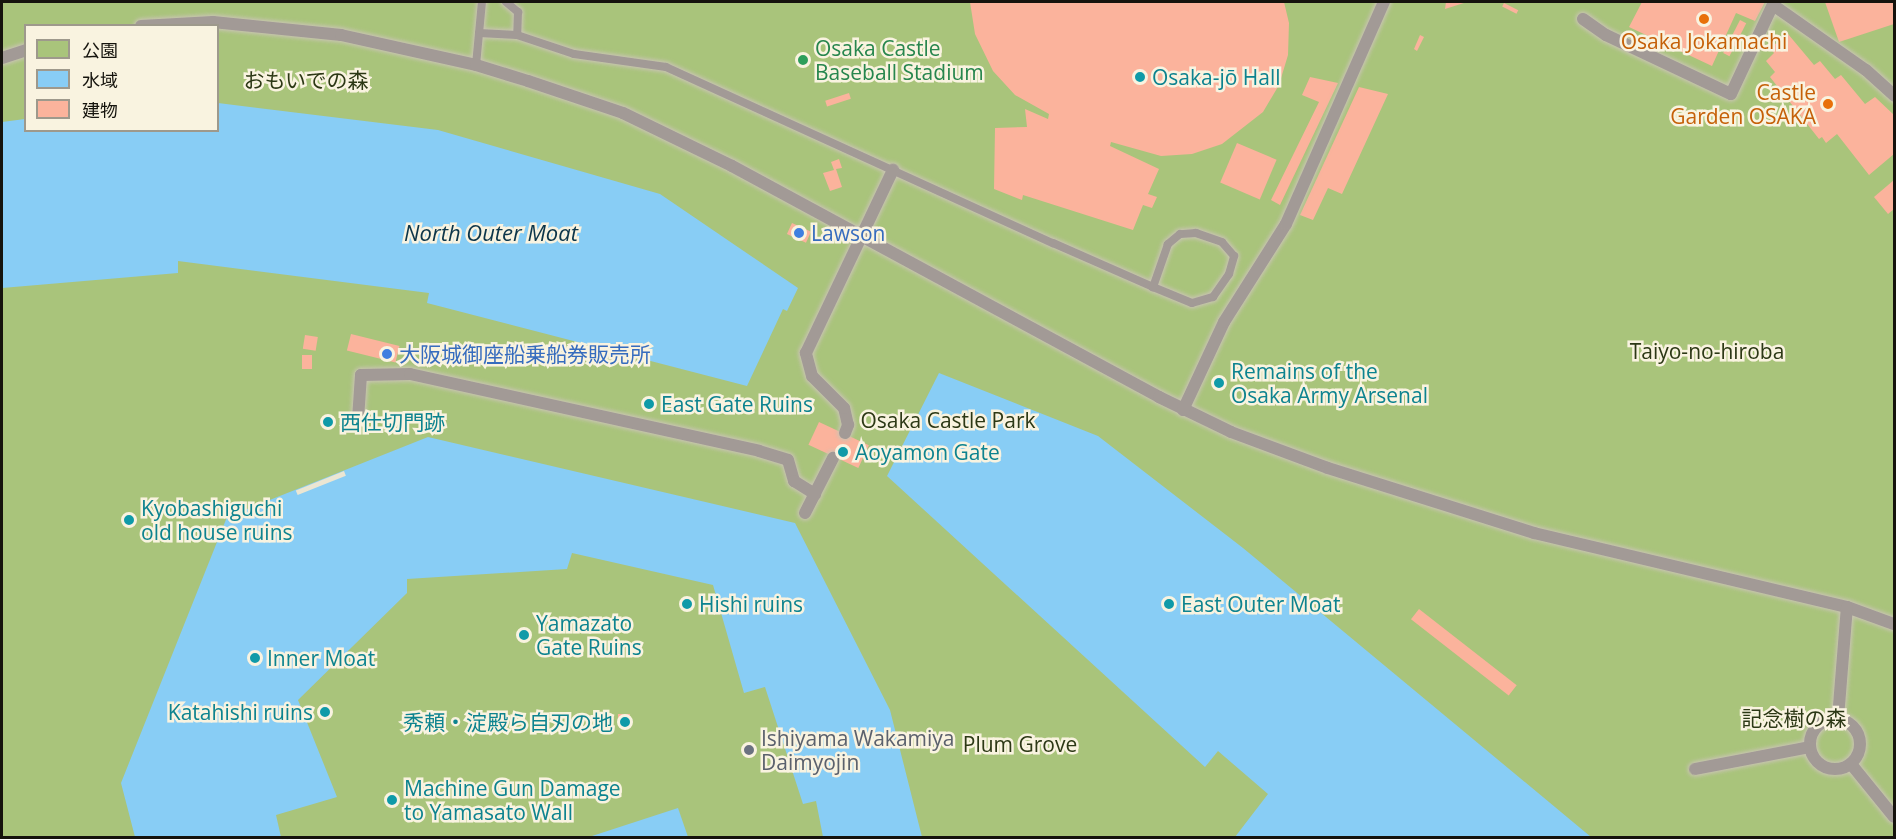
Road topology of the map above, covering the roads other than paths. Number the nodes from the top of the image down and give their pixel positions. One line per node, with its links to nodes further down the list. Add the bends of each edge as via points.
1 (482, 2): 7 (lane)
2 (507, 2): 8 (lane, via 518,12)
3 (1383, 2): 16 (street, via 1286,224 1224,322)
4 (1773, 3): 5 (street, via 1731,94 1606,35); 12 (street)
5 (1583, 19)
6 (219, 25): 11 (street, via 341,35)
7 (479, 33): 8 (lane); 11 (lane)
8 (517, 35): 13 (lane, via 574,54 666,67)
9 (24, 51): 10 (street)
10 (2, 58)
11 (476, 65): 14 (street, via 623,113)
12 (1894, 95)
13 (893, 170): 14 (street); 15 (lane)
14 (860, 236): 16 (street); 18 (street, via 807,353 812,376 844,408 848,425)
15 (1153, 287): 15 (lane, via 1168,244 1180,234 1196,233 1222,242 1234,256 1229,274 1213,297 1192,303)
16 (1183, 410): 22 (street, via 1328,468 1534,533)
17 (358, 420): 20 (street, via 361,375 410,374 759,451 788,460 794,481)
18 (845, 434)
19 (833, 458): 20 (street)
20 (815, 494): 21 (street)
21 (805, 513)
22 (1847, 607): 23 (street); 24 (street)
23 (1894, 624)
24 (1838, 718): 25 (street, via 1817,726); 26 (street, via 1848,721 1860,737 1861,747)
25 (1810, 747): 26 (street, via 1821,765 1841,768); 27 (street)
26 (1851, 764): 28 (street)
27 (1695, 769)
28 (1894, 817)

